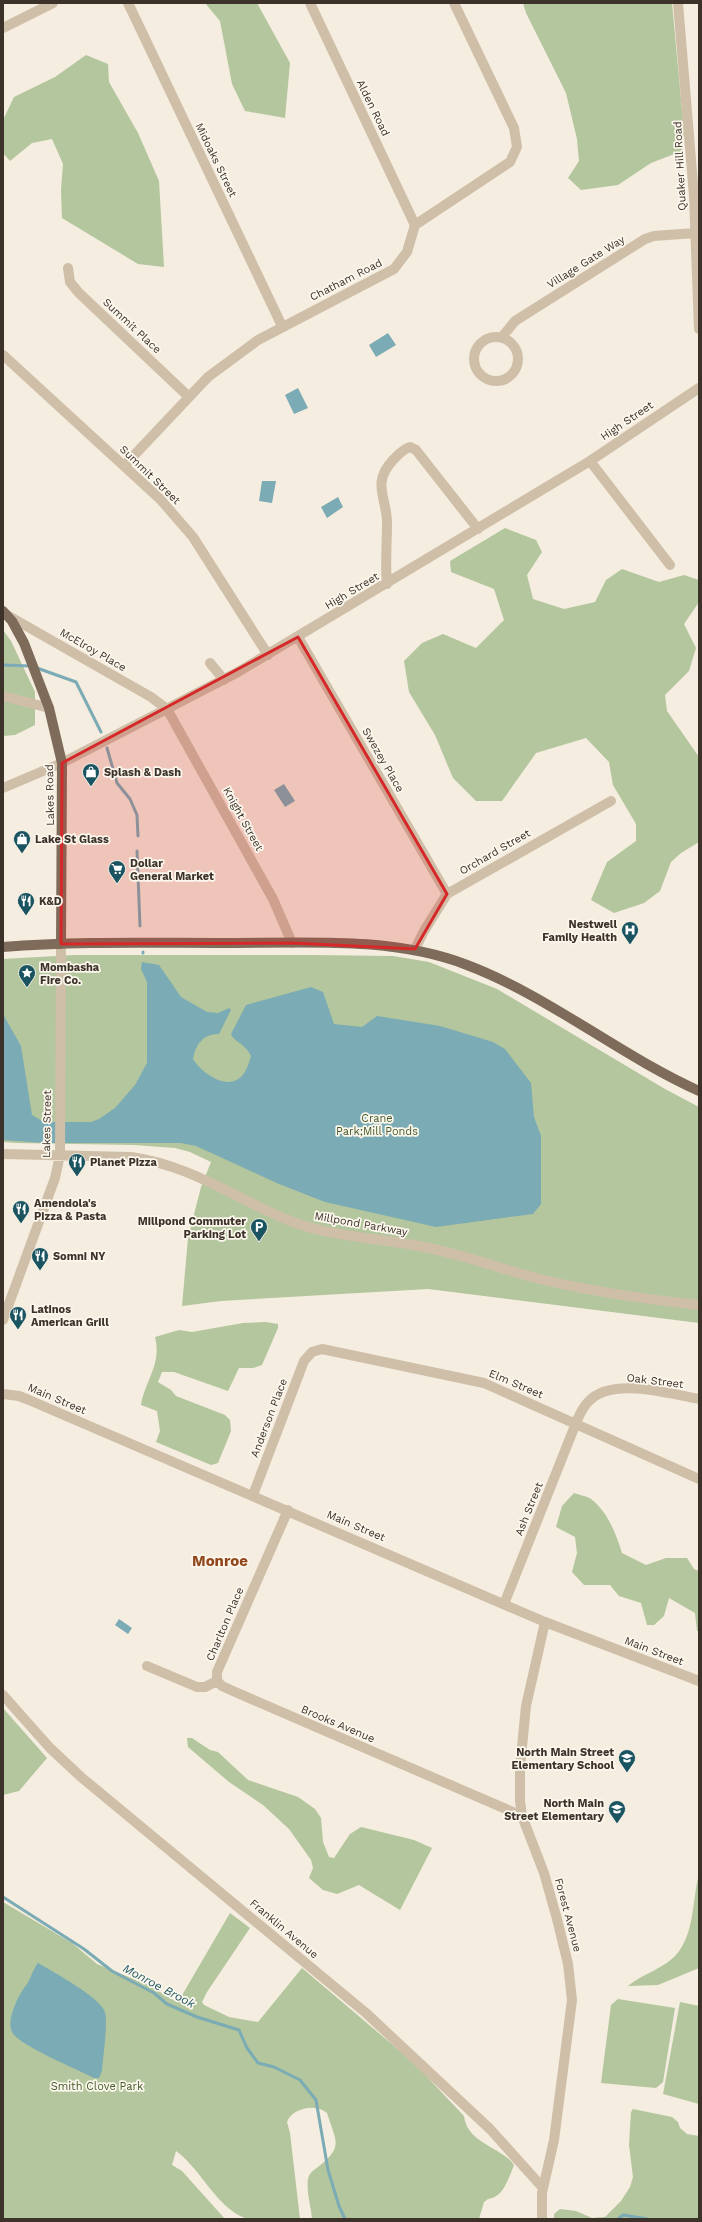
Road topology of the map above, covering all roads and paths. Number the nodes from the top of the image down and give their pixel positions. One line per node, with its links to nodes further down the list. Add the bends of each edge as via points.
1 (53, 3): 6 (street)
2 (128, 3): 10 (street, Midoaks Street)
3 (310, 3): 7 (street, Alden Road)
4 (454, 3): 7 (street, via 514,128 517,147 510,162)
5 (678, 3): 8 (street, Quaker Hill Road, via 689,117)
6 (3, 28)
7 (415, 225): 10 (street, Chatham Road, via 407,252 394,269)
8 (695, 233): 11 (street, Quaker Hill Road); 12 (street, Village Gate Way, via 645,239 515,321)
9 (68, 268): 15 (street, Summit Place, via 70,282 79,293)
10 (282, 326): 15 (street, Chatham Road, via 258,340 208,377)
11 (699, 329)
12 (502, 337): 12 (street, via 486,338 476,348 473,363 476,370 488,380 509,377 517,365 517,351)
13 (3, 355): 17 (street, Summit Street)
14 (699, 388): 16 (street, High Street)
15 (189, 397): 17 (street, Chatham Road)
16 (590, 461): 18 (street, High Street); 19 (street)
17 (124, 466): 23 (street, Summit Street, via 160,499 193,537)
18 (478, 529): 20 (street, High Street); 20 (street, via 416,450 410,447 404,449 389,465 381,480 387,522)
19 (670, 565)
20 (387, 584): 22 (street, High Street)
21 (5, 613): 27 (main road, Lakes Road, via 24,643); 28 (street, McElroy Place, via 151,697)
22 (298, 638): 23 (street, High Street); 32 (street, Swezey Place)
23 (268, 655): 25 (street, High Street)
24 (210, 663): 25 (street)
25 (224, 680): 28 (street, High Street)
26 (3, 696): 27 (street)
27 (49, 708): 29 (main road, Lakes Road)
28 (167, 709): 29 (street, High Street); 33 (street, Knight Street, via 273,899)
29 (62, 763): 30 (street, High Street); 34 (main road, Lakes Road)
30 (3, 788)
31 (611, 801): 32 (street, Orchard Street)
32 (448, 894): 36 (street, Orchard Street, via 424,931)
33 (292, 943): 34 (main road); 36 (main road)
34 (61, 944): 35 (main road); 39 (street, Lakes Street)
35 (3, 947)
36 (416, 949): 37 (main road, via 468,965 504,981)
37 (699, 1091)
38 (3, 1154): 39 (street, Millpond Parkway)
39 (60, 1155): 40 (street, Millpond Parkway, via 149,1159 228,1189 271,1212 307,1227 431,1248 532,1277 575,1286); 41 (street, Lakes Street, via 55,1178)
40 (699, 1305)
41 (3, 1320)
42 (312, 1352): 45 (street, Elm Street, via 318,1349 327,1350 472,1380 497,1388); 47 (street, Anderson Place, via 300,1369)
43 (3, 1394): 47 (street, Main Street, via 29,1400)
44 (699, 1399): 45 (street, Oak Street, via 628,1388 609,1389 589,1400)
45 (576, 1423): 46 (street, Elm Street); 49 (street, Ash Street)
46 (699, 1479)
47 (253, 1495): 48 (street, Main Street)
48 (288, 1510): 49 (street, Main Street); 52 (street, Charlton Place, via 217,1672)
49 (504, 1604): 50 (street, Main Street)
50 (545, 1622): 53 (street, Main Street); 55 (street, Forest Avenue, via 526,1714 520,1767)
51 (147, 1666): 52 (street, via 197,1687 205,1687)
52 (218, 1681): 55 (street, Brooks Avenue, via 233,1691)
53 (699, 1681)
54 (3, 1695): 56 (street, Franklin Avenue, via 50,1748 81,1777 351,2000 430,2071 490,2129)
55 (522, 1816): 56 (street, Forest Avenue, via 544,1873 557,1919 568,1964 572,2000 554,2134)
56 (543, 2188): 57 (street, Forest Avenue)
57 (542, 2219)

